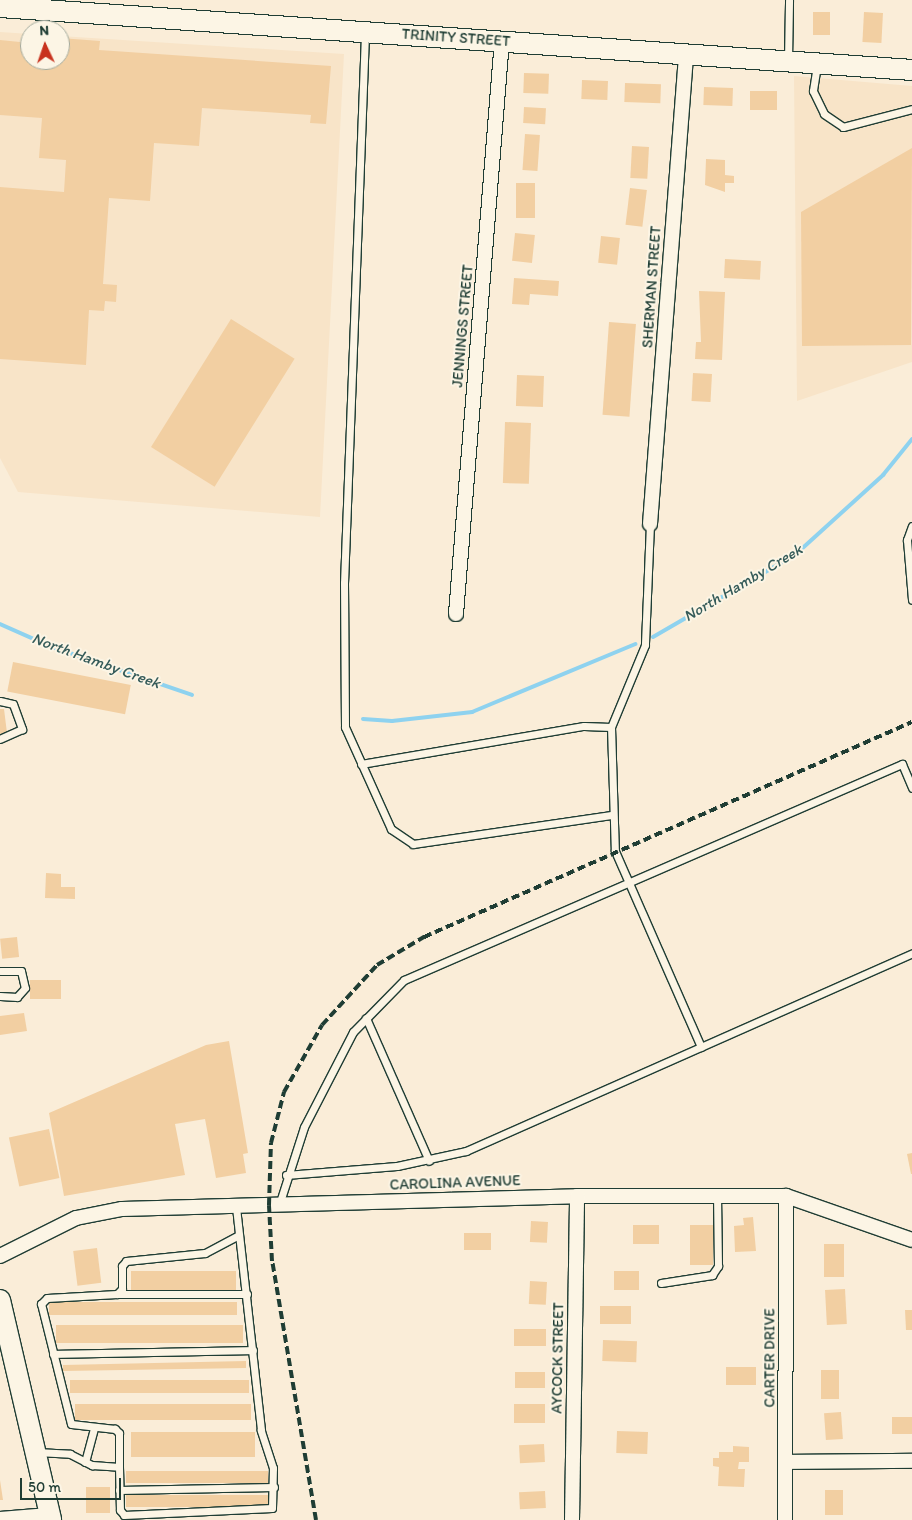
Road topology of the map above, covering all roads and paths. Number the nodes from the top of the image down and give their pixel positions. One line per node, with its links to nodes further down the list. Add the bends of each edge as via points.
1 (789, 0): 6 (lane)
2 (0, 7): 3 (street, TRINITY STREET)
3 (365, 32): 4 (street, TRINITY STREET); 17 (lane, via 342,699 345,727)
4 (502, 40): 5 (street, TRINITY STREET); 13 (street, JENNINGS STREET)
5 (686, 53): 6 (street, TRINITY STREET); 10 (street, SHERMAN STREET)
6 (788, 60): 7 (street, TRINITY STREET)
7 (817, 63): 8 (street, TRINITY STREET); 9 (lane, via 813,91 824,114 842,127)
8 (912, 70)
9 (912, 109)
10 (650, 524): 15 (lane, via 645,645)
11 (912, 526): 12 (lane, via 907,540)
12 (912, 600)
13 (456, 614)
14 (0, 701): 16 (lane, via 13,704 22,730)
15 (611, 727): 17 (lane, via 584,726); 19 (lane)
16 (0, 739)
17 (361, 764): 19 (lane, via 391,829 413,844)
18 (912, 788): 20 (lane, via 902,764)
19 (613, 814): 20 (lane, via 616,851)
20 (627, 883): 24 (lane, via 404,980); 25 (lane)
21 (912, 953): 25 (lane)
22 (0, 971): 23 (lane, via 21,971 25,988 17,997)
23 (0, 996)
24 (366, 1018): 26 (lane); 27 (lane, via 353,1032 304,1127)
25 (701, 1046): 26 (lane, via 466,1150)
26 (429, 1160): 27 (lane, via 315,1176)
27 (286, 1176): 31 (lane)
28 (717, 1195): 29 (street, CAROLINA AVENUE); 30 (street, CAROLINA AVENUE); 36 (lane, via 718,1266 712,1275)
29 (577, 1196): 31 (street, CAROLINA AVENUE); 52 (street, AYCOCK STREET)
30 (786, 1196): 34 (street, CAROLINA AVENUE); 46 (street, CARTER DRIVE)
31 (279, 1205): 32 (street, CAROLINA AVENUE)
32 (236, 1206): 33 (lane); 35 (street, CAROLINA AVENUE, via 95,1213)
33 (237, 1236): 37 (lane, via 205,1252 126,1261 122,1266 122,1289); 38 (lane)
34 (912, 1240)
35 (0, 1256)
36 (661, 1284)
37 (117, 1294): 38 (lane); 41 (lane, via 47,1298 41,1304)
38 (247, 1294): 40 (lane)
39 (0, 1300): 43 (street)
40 (253, 1350): 41 (lane); 48 (lane, via 261,1430)
41 (53, 1354): 42 (lane, via 71,1424)
42 (94, 1428): 45 (lane); 47 (lane, via 119,1433)
43 (33, 1452): 45 (lane, via 70,1454); 50 (street)
44 (912, 1461): 46 (street)
45 (85, 1462): 47 (lane)
46 (786, 1462): 53 (street, CARTER DRIVE)
47 (119, 1467): 49 (lane)
48 (274, 1487): 49 (lane); 49 (lane, via 275,1502 267,1511 128,1516 120,1510)
49 (120, 1490)
50 (50, 1518): 51 (street)
51 (0, 1519)
52 (572, 1520)
53 (785, 1520)

